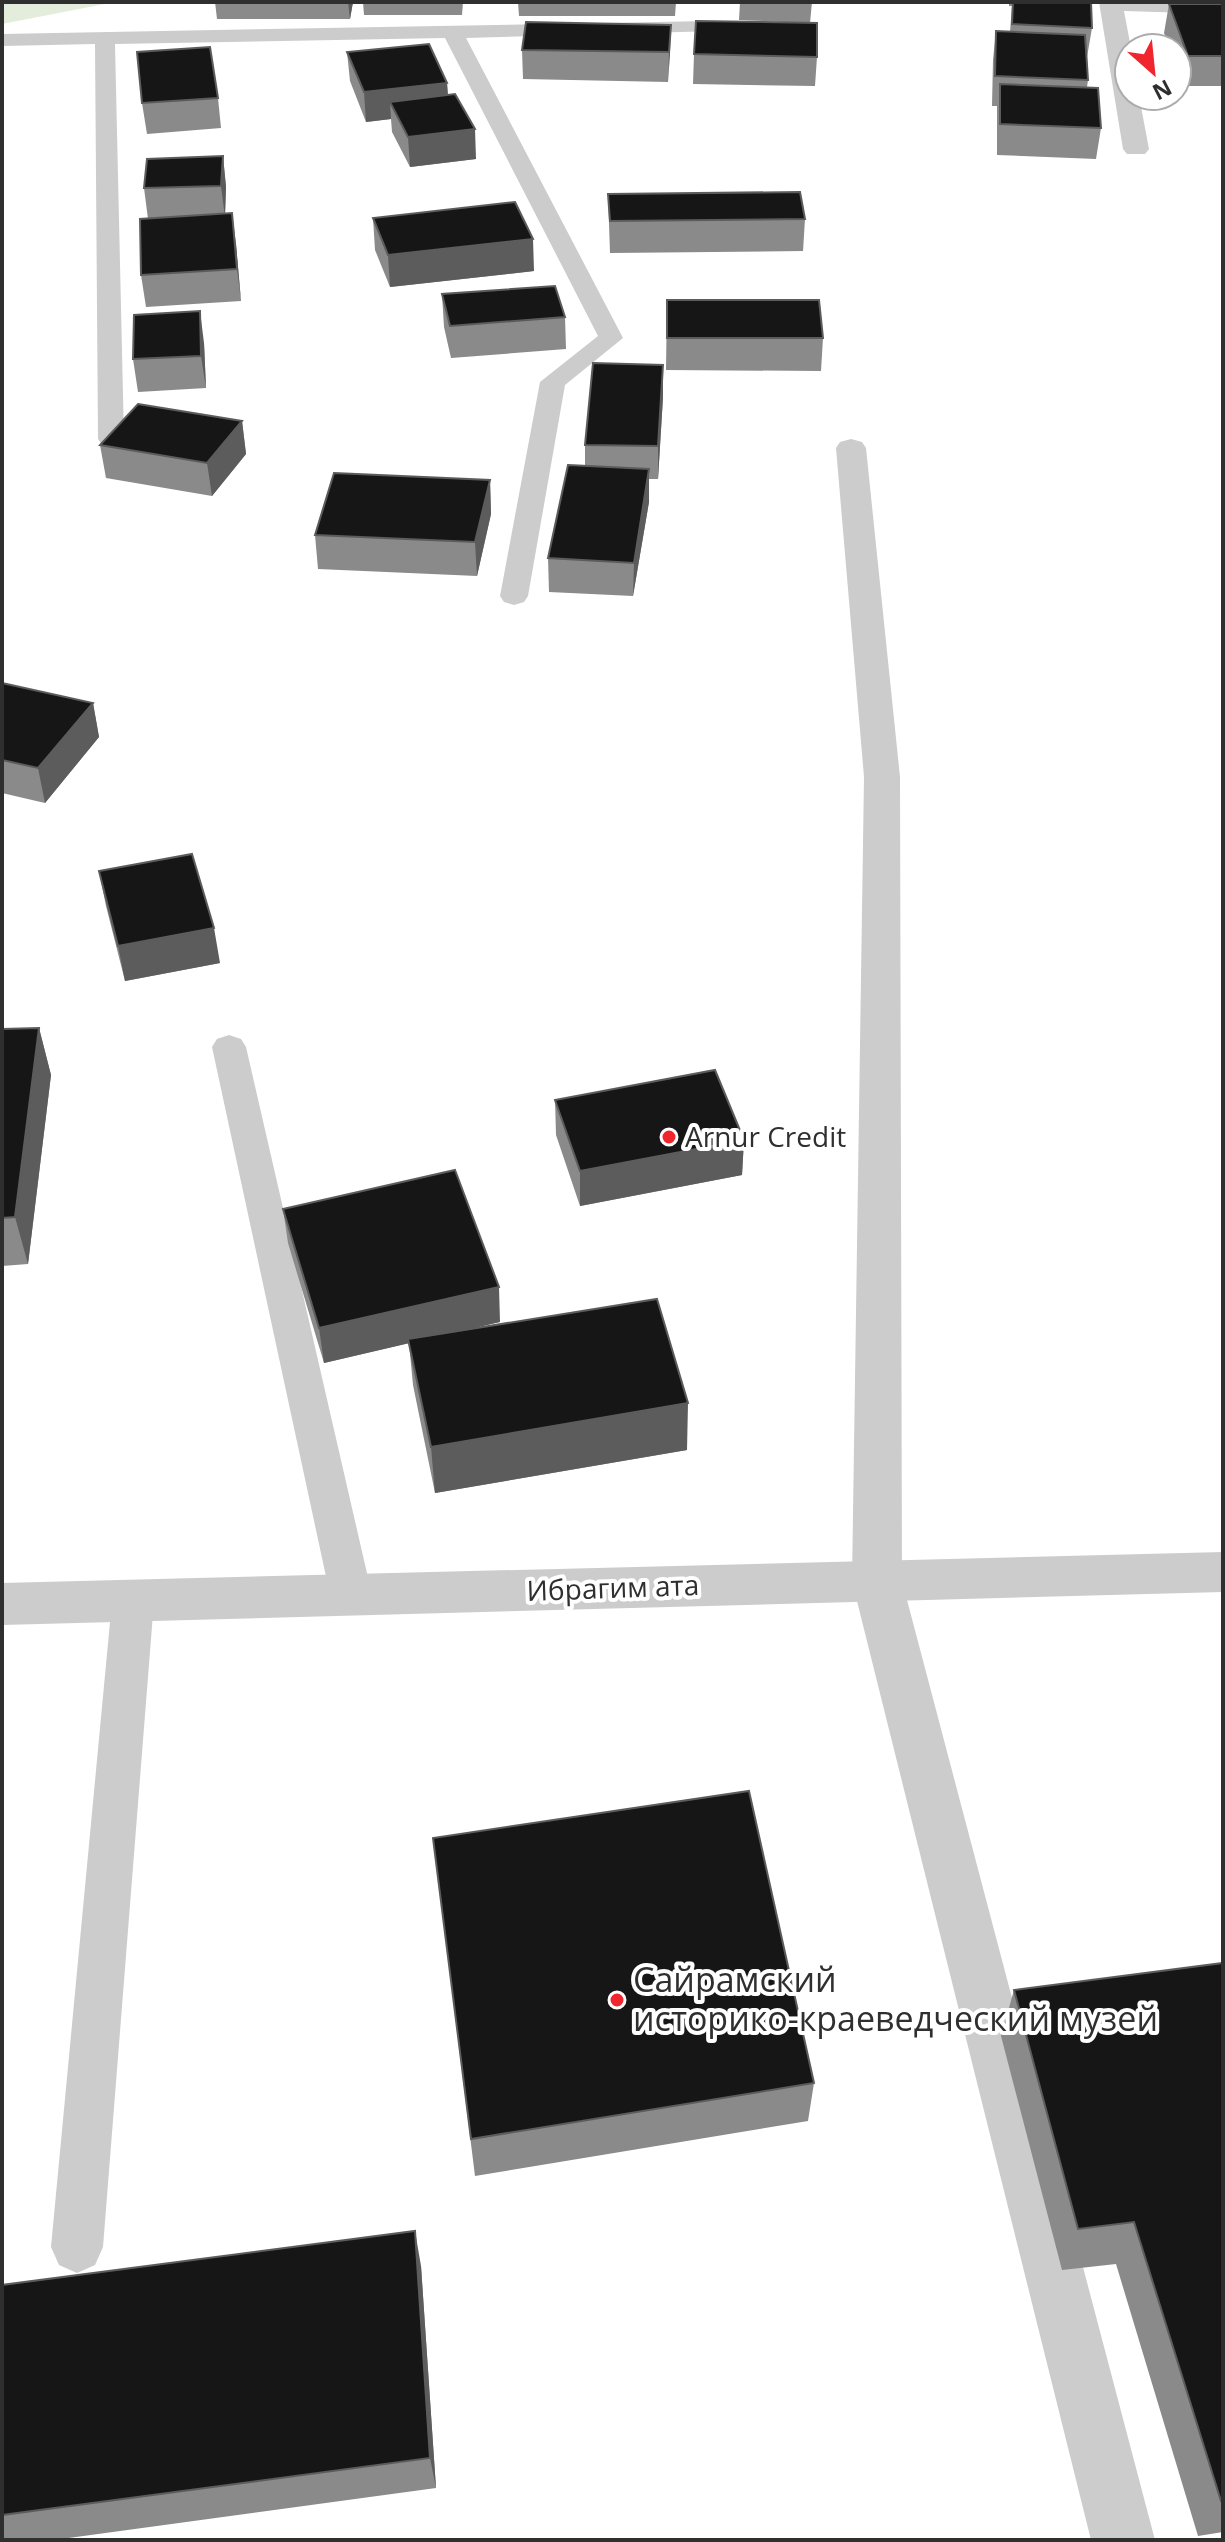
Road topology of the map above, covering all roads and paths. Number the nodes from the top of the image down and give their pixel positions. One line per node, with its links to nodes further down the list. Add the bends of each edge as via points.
1 (1111, 3): 2 (street); 7 (street)
2 (1223, 7)
3 (710, 27): 4 (lane)
4 (452, 31): 5 (lane); 10 (lane, via 611,338 553,382)
5 (105, 36): 6 (lane); 8 (lane)
6 (2, 40)
7 (1136, 149)
8 (111, 439)
9 (851, 448): 13 (street, via 882,777)
10 (514, 596)
11 (229, 1047): 14 (lane)
12 (1223, 1572): 13 (street, Ибрагим ата)
13 (877, 1581): 14 (street, Ибрагим ата); 18 (street)
14 (351, 1595): 15 (street, Ибрагим ата)
15 (133, 1601): 16 (street, Ибрагим ата); 17 (lane)
16 (2, 1604)
17 (77, 2247)
18 (1123, 2540)

